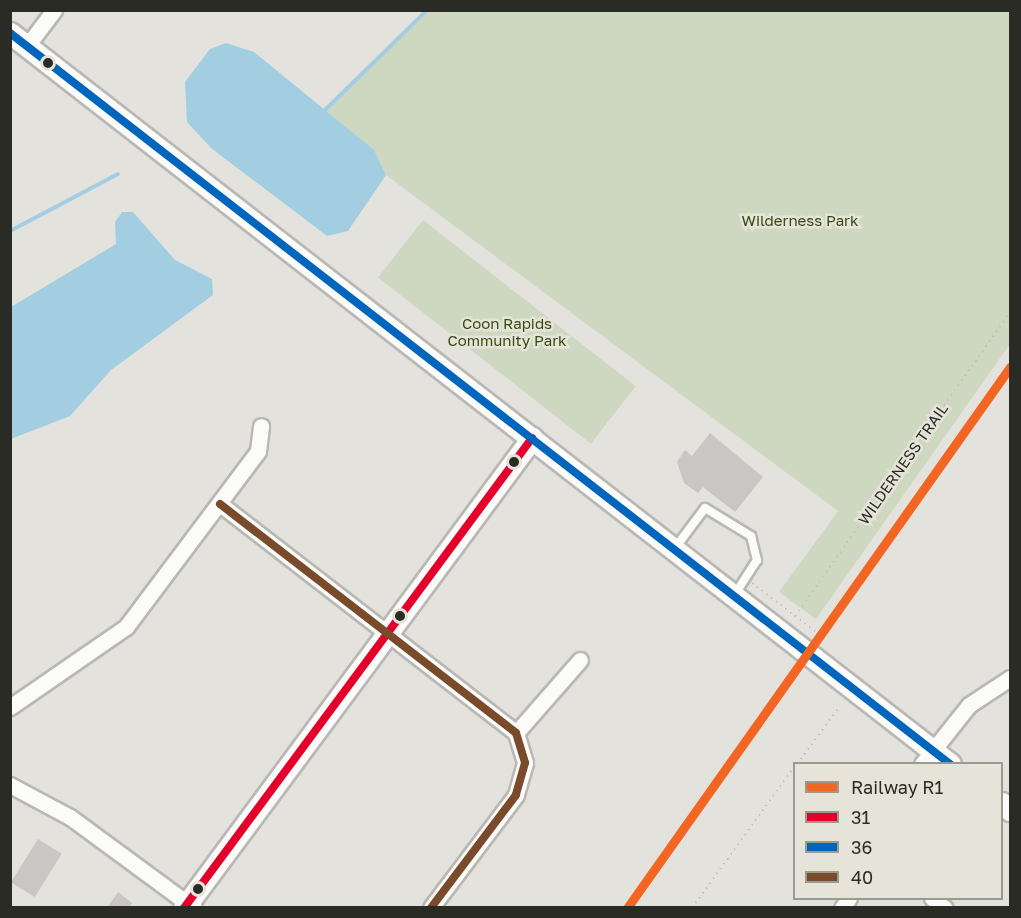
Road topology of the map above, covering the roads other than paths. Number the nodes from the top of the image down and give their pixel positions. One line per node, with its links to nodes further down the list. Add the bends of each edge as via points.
1 (54, 10): 3 (street)
2 (10, 33): 3 (street)
3 (27, 46): 5 (street)
4 (261, 426): 6 (street, via 258,451)
5 (532, 438): 7 (street); 9 (street)
6 (220, 504): 9 (street); 12 (street, via 126,627)
7 (674, 549): 8 (street); 8 (lane, via 705,508 751,536 757,560)
8 (734, 595): 14 (street)
9 (387, 630): 13 (street); 17 (street)
10 (580, 660): 13 (street)
11 (1011, 678): 14 (street, via 969,705)
12 (10, 707)
13 (516, 733): 18 (street, via 525,764 516,795)
14 (927, 757): 15 (street)
15 (943, 762)
16 (10, 785): 17 (street, via 70,817)
17 (189, 906)
18 (431, 908)

